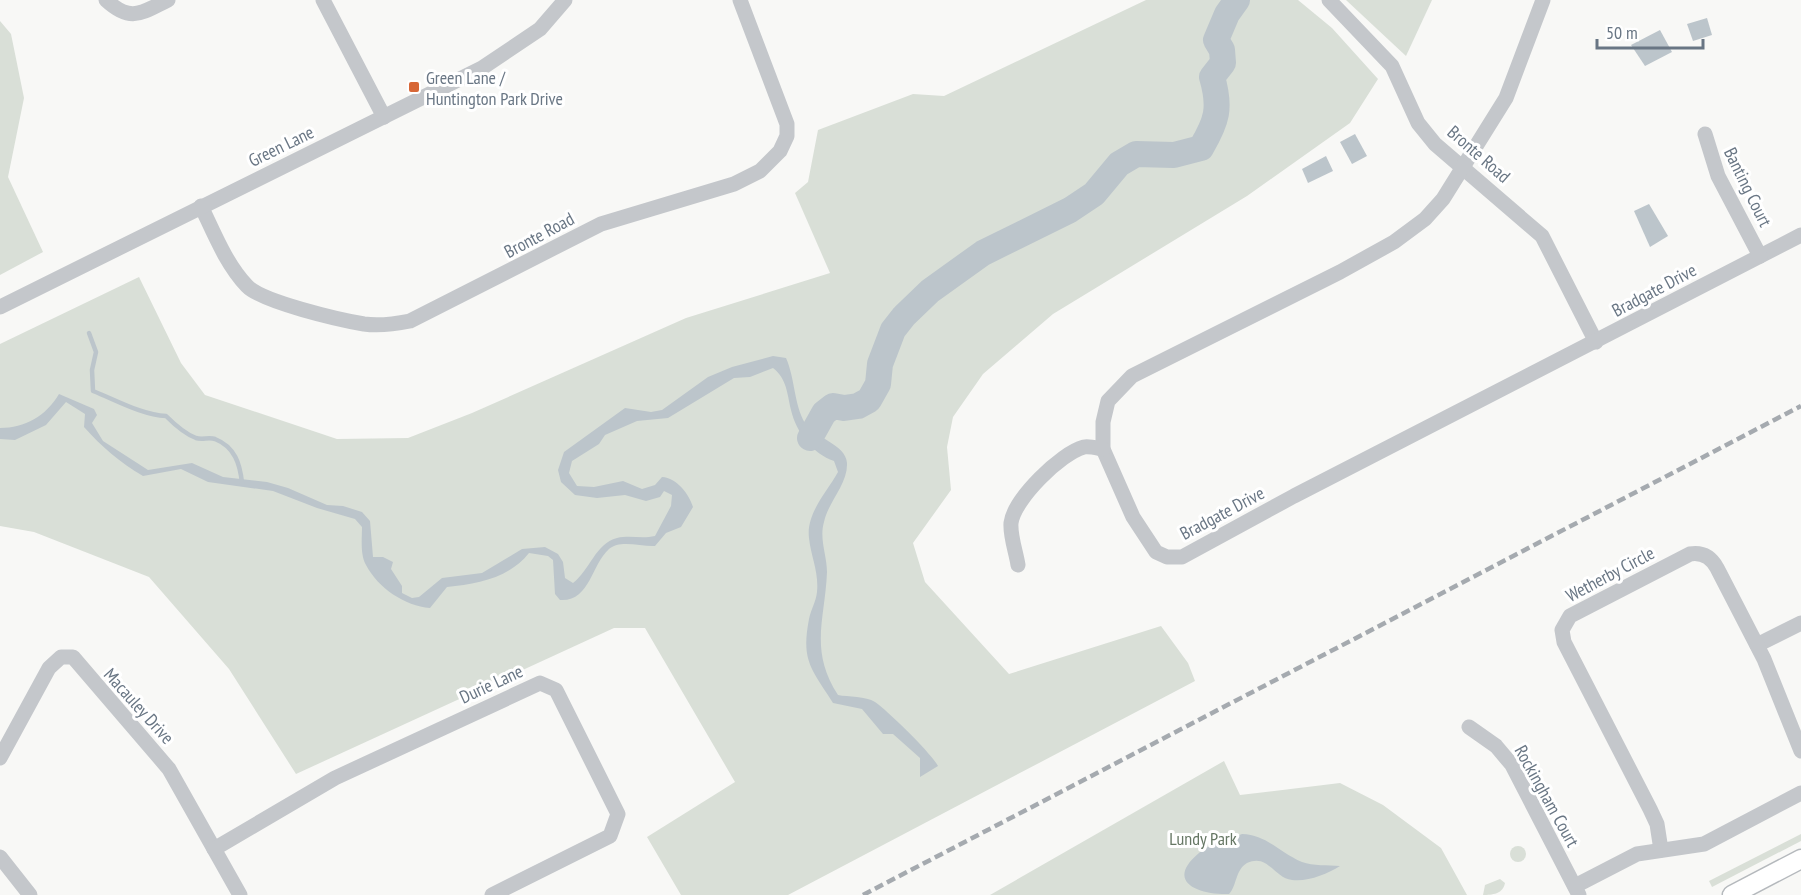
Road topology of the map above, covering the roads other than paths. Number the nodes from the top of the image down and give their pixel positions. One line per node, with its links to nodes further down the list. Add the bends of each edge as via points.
1 (106, 0): 2 (street, via 125,14 141,14)
2 (168, 0)
3 (323, 0): 8 (street)
4 (565, 0): 8 (street, Green Lane, via 540,29 482,68)
5 (740, 0): 11 (street, Bronte Road, via 787,124 787,136 773,160 734,184 601,224 410,321 365,324 270,300 248,288 229,263)
6 (1329, 0): 10 (street, Bronte Road, via 1392,66 1418,123)
7 (1543, 0): 10 (street, Bradgate Drive, via 1506,98)
8 (384, 117): 11 (street, Green Lane)
9 (1705, 134): 13 (street, Banting Court, via 1718,176)
10 (1463, 170): 15 (street, Bronte Road, via 1542,236); 16 (street, Bradgate Drive, via 1425,219 1394,242 1132,376 1108,401)
11 (201, 206): 14 (street, Green Lane)
12 (1801, 235): 13 (street, Bradgate Drive)
13 (1760, 256): 15 (street, Bradgate Drive)
14 (0, 307)
15 (1596, 342): 16 (street, Bradgate Drive, via 1182,556 1167,557 1156,552 1133,517)
16 (1103, 449): 17 (street, via 1085,447 1064,458 1028,493 1011,525)
17 (1018, 565)
18 (1801, 622): 19 (street)
19 (1757, 645): 21 (street, Wetherby Circle); 25 (street, Wetherby Circle, via 1715,564 1699,553 1685,556 1575,613 1563,625 1564,642 1656,821)
20 (1469, 727): 28 (street, Rockingham Court, via 1496,746 1512,765)
21 (1801, 750)
22 (0, 758): 24 (street, Macauley Drive, via 49,668 61,657 73,657 169,769)
23 (1801, 793): 25 (street, via 1704,844)
24 (214, 849): 30 (street, Macauley Drive); 31 (street, Durie Lane, via 335,778 540,683 556,690 618,814 610,836)
25 (1661, 850): 28 (street, via 1637,854)
26 (0, 857): 29 (street)
27 (1801, 859): 32 (main road)
28 (1577, 890)
29 (30, 895)
30 (240, 895)
31 (492, 895)
32 (1732, 895)

